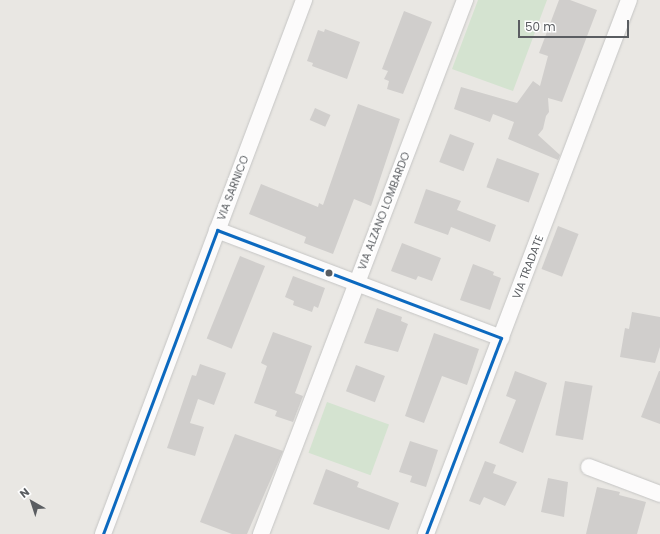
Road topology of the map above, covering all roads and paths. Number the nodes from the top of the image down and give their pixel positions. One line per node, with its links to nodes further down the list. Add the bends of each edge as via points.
1 (304, 0): 4 (street, VIA SARNICO)
2 (465, 0): 5 (street, VIA ALZANO LOMBARDO)
3 (629, 0): 6 (street, VIA TRADATE)
4 (217, 230): 5 (street); 9 (street, VIA SARNICO)
5 (356, 285): 6 (street); 10 (street, VIA ALZANO LOMBARDO)
6 (501, 338): 11 (street, VIA TRADATE)
7 (589, 467): 8 (street)
8 (660, 494)
9 (103, 534)
10 (261, 534)
11 (426, 534)

